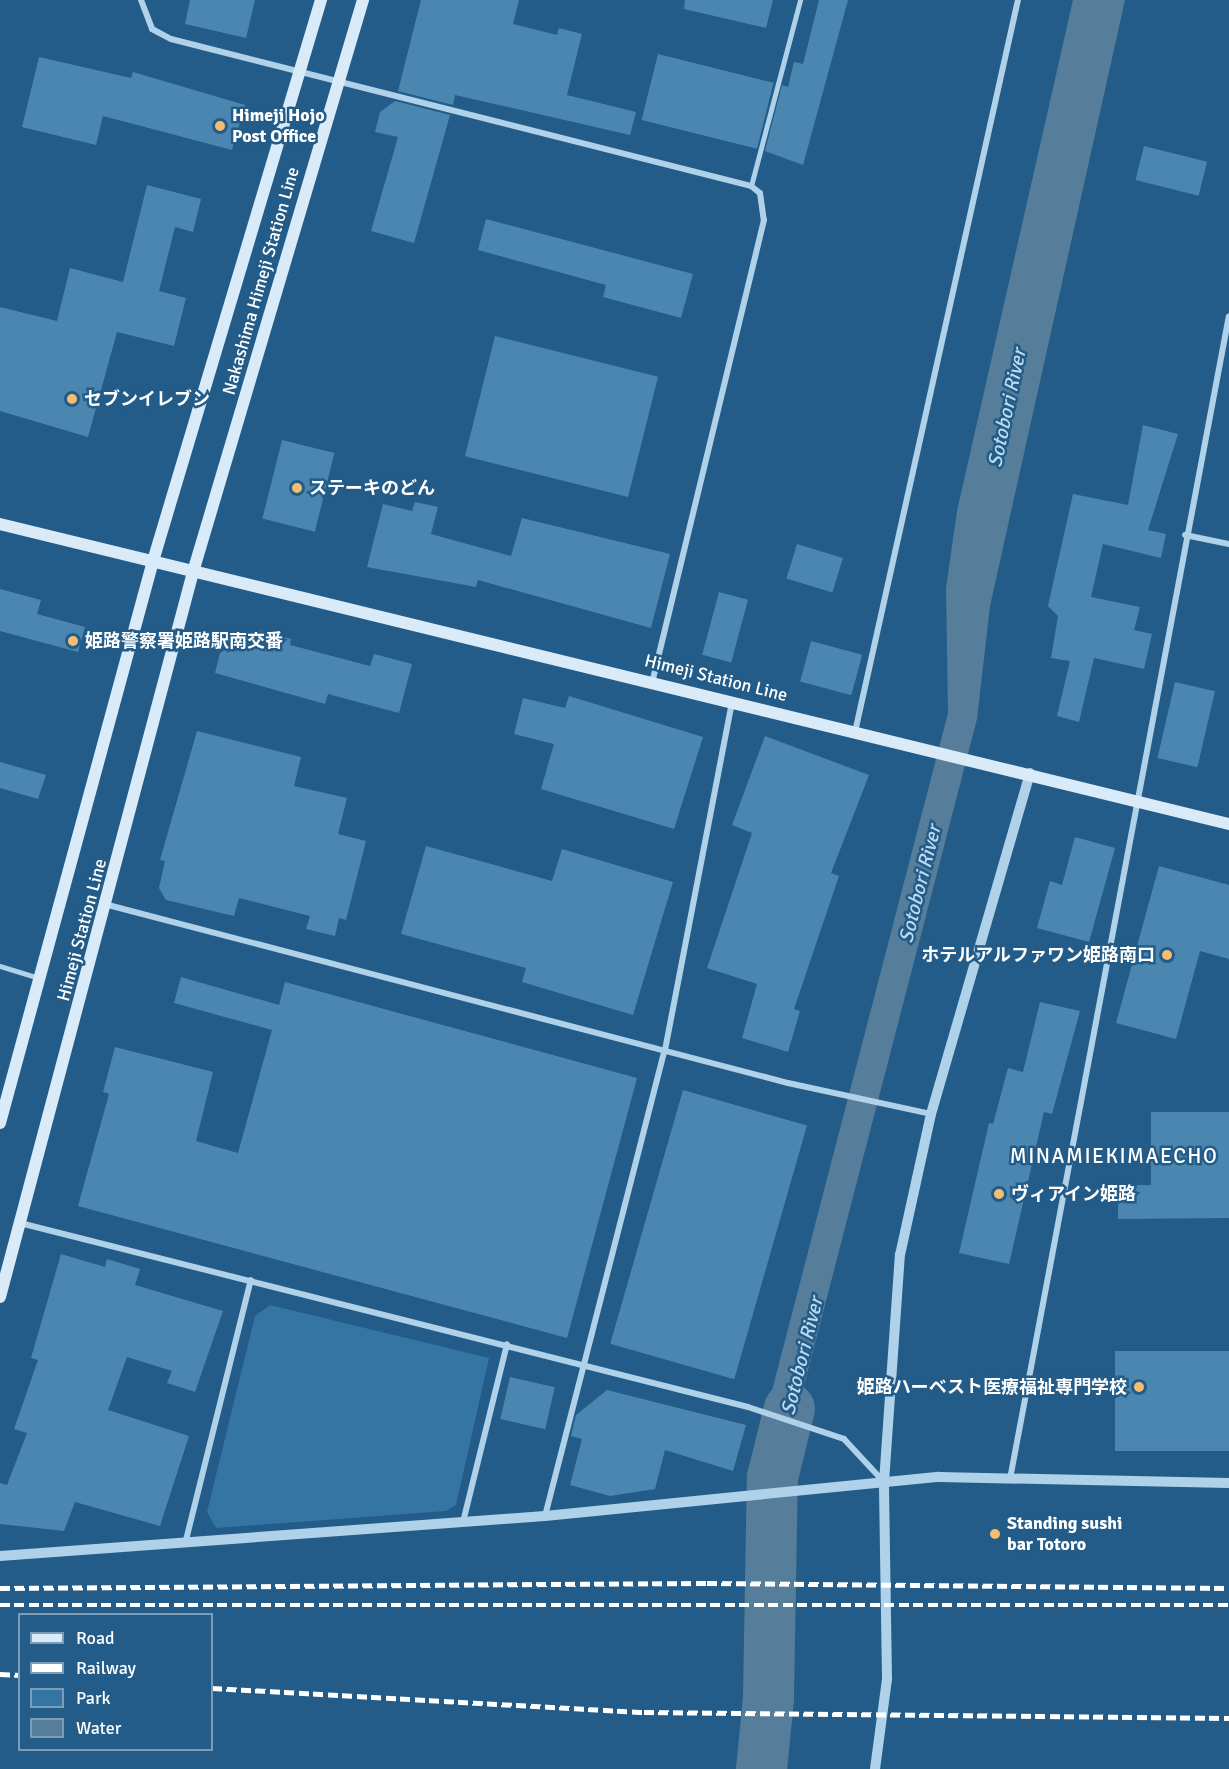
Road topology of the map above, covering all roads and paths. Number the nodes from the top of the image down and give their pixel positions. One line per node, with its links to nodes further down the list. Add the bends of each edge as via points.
1 (141, 0): 6 (street, via 152,29 171,39)
2 (321, 0): 6 (main road, Nakashima Himeji Station Line)
3 (363, 0): 7 (main road, Nakashima Himeji Station Line)
4 (800, 0): 8 (lane)
5 (1018, 0): 17 (street)
6 (298, 72): 7 (street); 13 (main road, Nakashima Himeji Station Line)
7 (338, 83): 8 (street); 14 (main road, Nakashima Himeji Station Line)
8 (752, 186): 15 (street, via 764,203 764,220)
9 (1229, 316): 11 (street)
10 (0, 524): 13 (main road)
11 (1185, 535): 12 (street); 19 (street)
12 (1229, 544)
13 (153, 561): 14 (main road, Himeji Station Line); 23 (main road, Himeji Station Line)
14 (193, 572): 15 (main road, Himeji Station Line); 21 (main road, Himeji Station Line)
15 (653, 680): 16 (main road, Himeji Station Line)
16 (732, 700): 17 (main road, Himeji Station Line); 24 (street)
17 (855, 732): 18 (main road, Himeji Station Line)
18 (1030, 773): 19 (main road, Himeji Station Line); 25 (street)
19 (1137, 801): 20 (main road, Himeji Station Line); 32 (street)
20 (1229, 824)
21 (108, 905): 24 (street); 27 (main road, Himeji Station Line)
22 (0, 966): 23 (lane)
23 (39, 978): 26 (main road, Himeji Station Line)
24 (664, 1050): 25 (street, via 788,1083); 31 (street)
25 (931, 1114): 33 (street, via 900,1255)
26 (0, 1123)
27 (20, 1223): 28 (street); 29 (main road, Himeji Station Line)
28 (251, 1280): 30 (street); 37 (street)
29 (0, 1297)
30 (507, 1344): 31 (street); 36 (street)
31 (584, 1362): 33 (street, via 748,1407 844,1439); 35 (street)
32 (1010, 1479): 33 (street); 34 (street)
33 (884, 1482): 35 (street); 39 (street, via 887,1679)
34 (1229, 1483)
35 (545, 1516): 36 (street)
36 (463, 1522): 37 (street)
37 (185, 1545): 38 (street)
38 (0, 1556)
39 (875, 1769)

